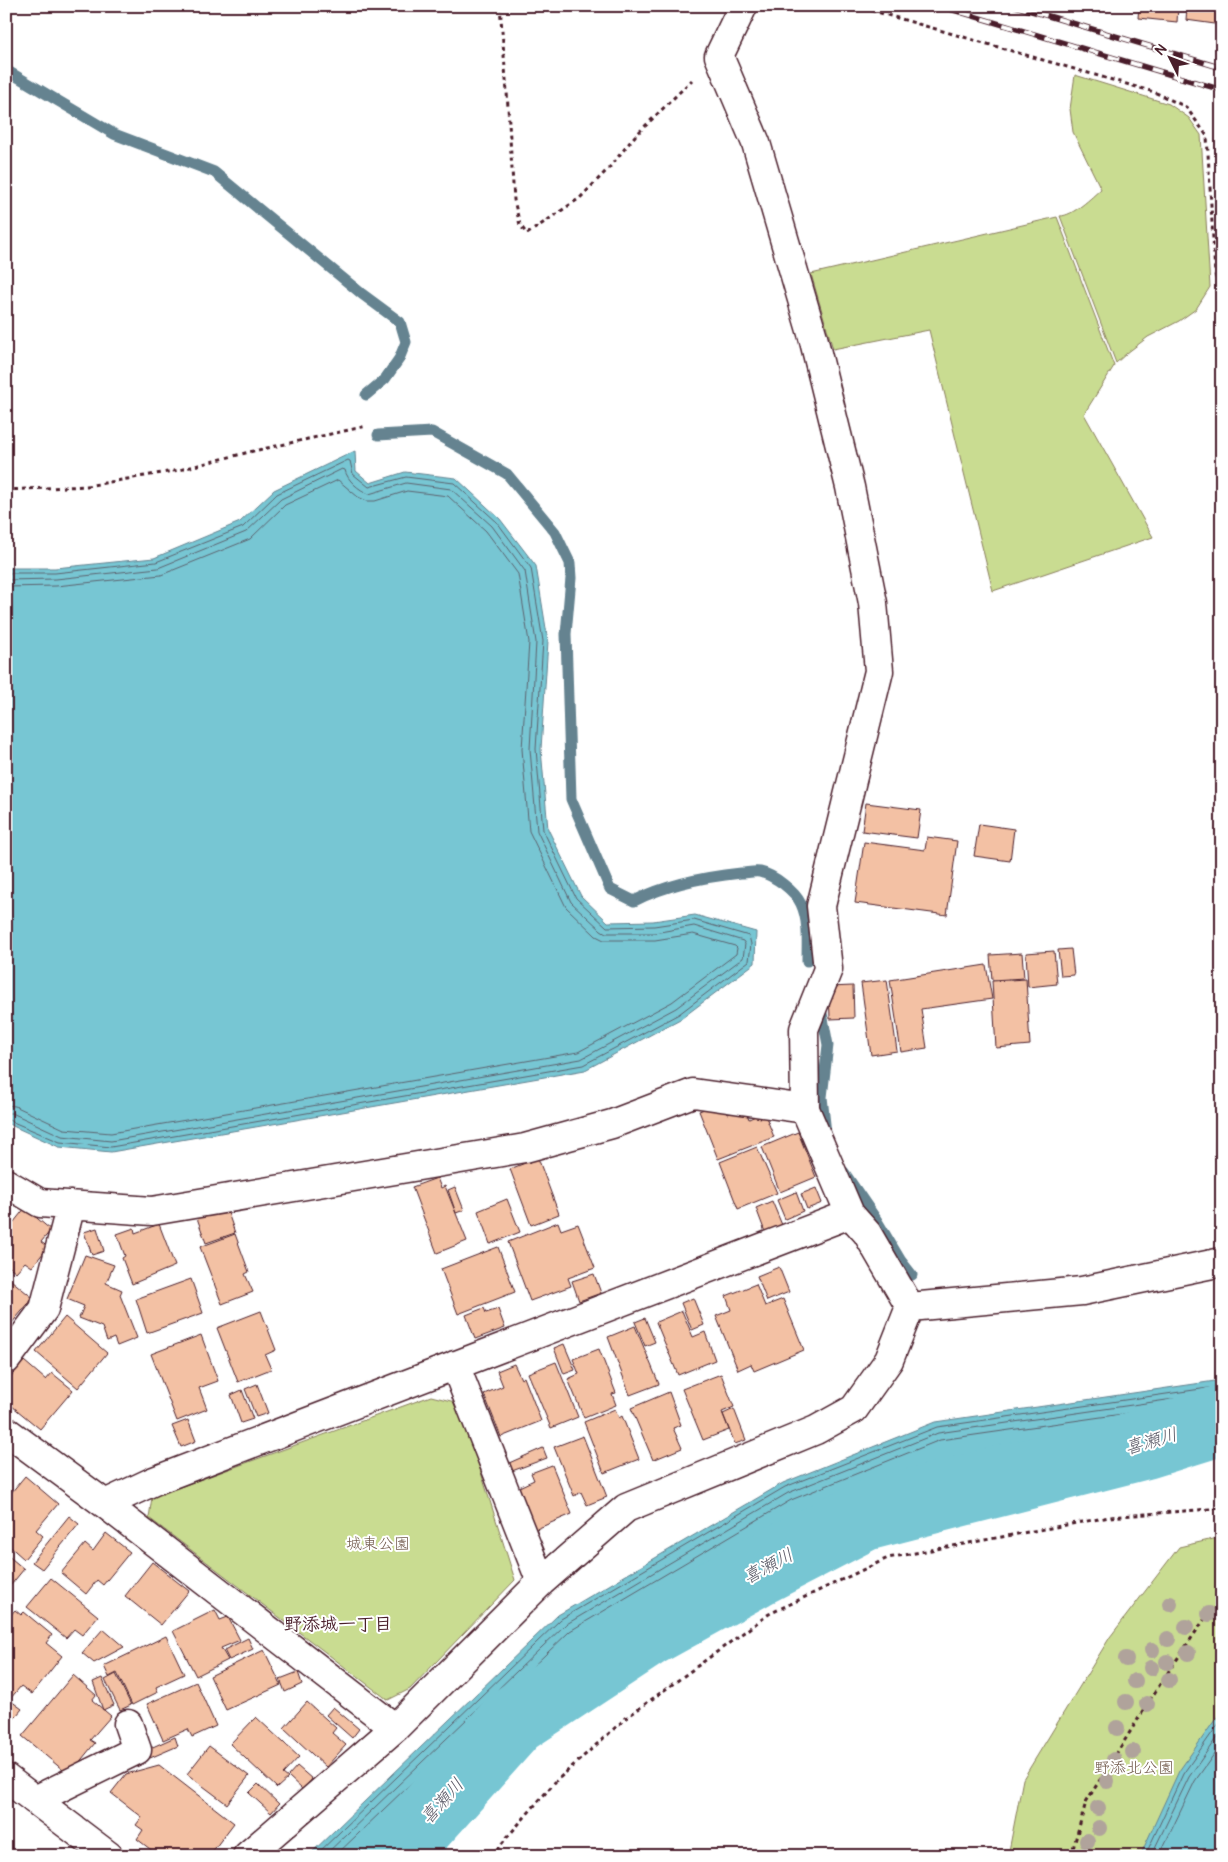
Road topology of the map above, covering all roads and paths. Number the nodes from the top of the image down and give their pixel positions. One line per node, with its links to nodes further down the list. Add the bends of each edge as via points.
1 (500, 6): 4 (path, via 514,200 520,225 527,234 580,198 672,99)
2 (743, 6): 4 (street)
3 (856, 6): 5 (path, via 1154,92 1186,107 1208,136 1215,274)
4 (719, 56): 8 (street, via 756,143 813,337 850,487 873,603 879,671 821,906 828,969 804,1029)
5 (1222, 300)
6 (367, 426): 7 (path, via 179,470 87,486)
7 (6, 490)
8 (805, 1109): 10 (street, via 693,1093 612,1124 525,1148 152,1211); 11 (street)
9 (6, 1183): 10 (street, via 40,1203)
10 (71, 1206): 14 (street, via 44,1309)
11 (850, 1214): 13 (street, via 867,1233); 15 (street)
12 (1222, 1262): 13 (street, via 1082,1291)
13 (910, 1308): 19 (street, via 889,1360 854,1409 816,1430 626,1508)
14 (6, 1360)
15 (455, 1365): 17 (street, via 154,1481); 19 (street)
16 (6, 1431): 17 (street)
17 (105, 1504): 22 (street)
18 (1222, 1508): 27 (path, via 1109,1517 888,1558 769,1614 626,1718 555,1782)
19 (541, 1582): 22 (street)
20 (1222, 1604): 28 (path, via 1206,1617 1162,1680 1086,1802)
21 (128, 1724): 24 (street, via 136,1750)
22 (395, 1728): 26 (street)
23 (6, 1778): 24 (street)
24 (35, 1800): 25 (street)
25 (110, 1856)
26 (247, 1856)
27 (491, 1856)
28 (1071, 1856)

